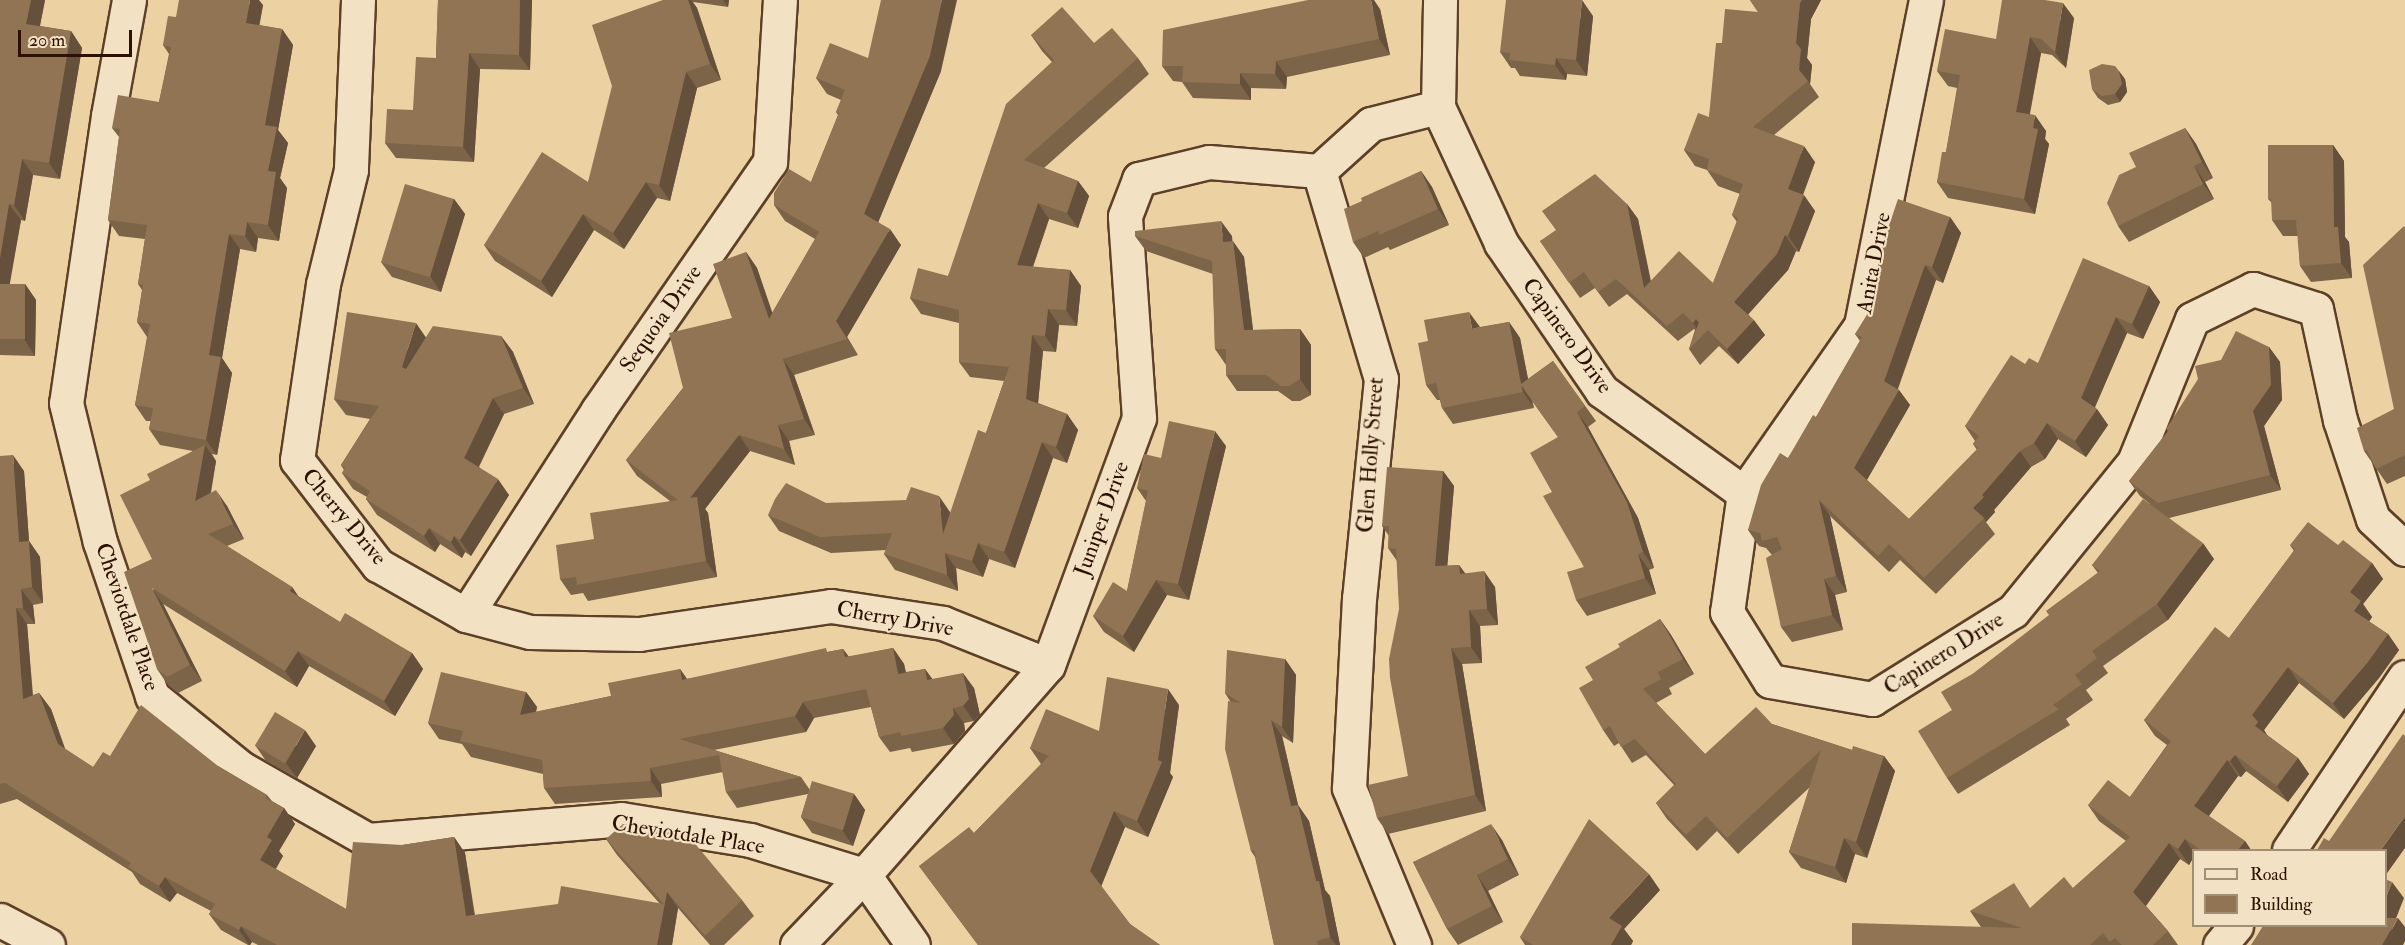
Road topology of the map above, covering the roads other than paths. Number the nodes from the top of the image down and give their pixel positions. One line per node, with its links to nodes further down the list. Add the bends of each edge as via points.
1 (129, 0): 14 (street, Cheviotdale Place, via 66,403 100,542 152,696 241,768 368,840 621,819 750,840)
2 (358, 0): 10 (street, Cherry Drive, via 351,170 323,284 297,460 378,565)
3 (780, 0): 10 (street, Sequoia Drive, via 770,162 598,410)
4 (1440, 0): 6 (street)
5 (1926, 0): 8 (street, Anita Drive, via 1861,325)
6 (1438, 106): 7 (street, via 1371,124); 8 (street, Capinero Drive, via 1500,243 1602,391)
7 (1319, 171): 11 (street, Juniper Drive, via 1209,162 1139,179 1125,216 1139,418); 20 (street, Glen Holly Street, via 1381,379 1359,598 1349,788)
8 (1744, 493): 9 (street, Capinero Drive, via 1727,612 1770,681 1872,699 2013,611 2134,462 2192,319 2253,289 2316,309 2340,420 2373,519)
9 (2405, 549)
10 (466, 615): 11 (street, Cherry Drive, via 530,632 639,634 831,606 943,624)
11 (1048, 665): 14 (street, Juniper Drive)
12 (2405, 677): 13 (street)
13 (2290, 849)
14 (864, 875): 18 (street, Juniper Drive); 19 (street)
15 (0, 920): 17 (street)
16 (2235, 927): 21 (street)
17 (48, 945)
18 (797, 945)
19 (913, 945)
20 (1414, 945)
21 (2220, 945)

